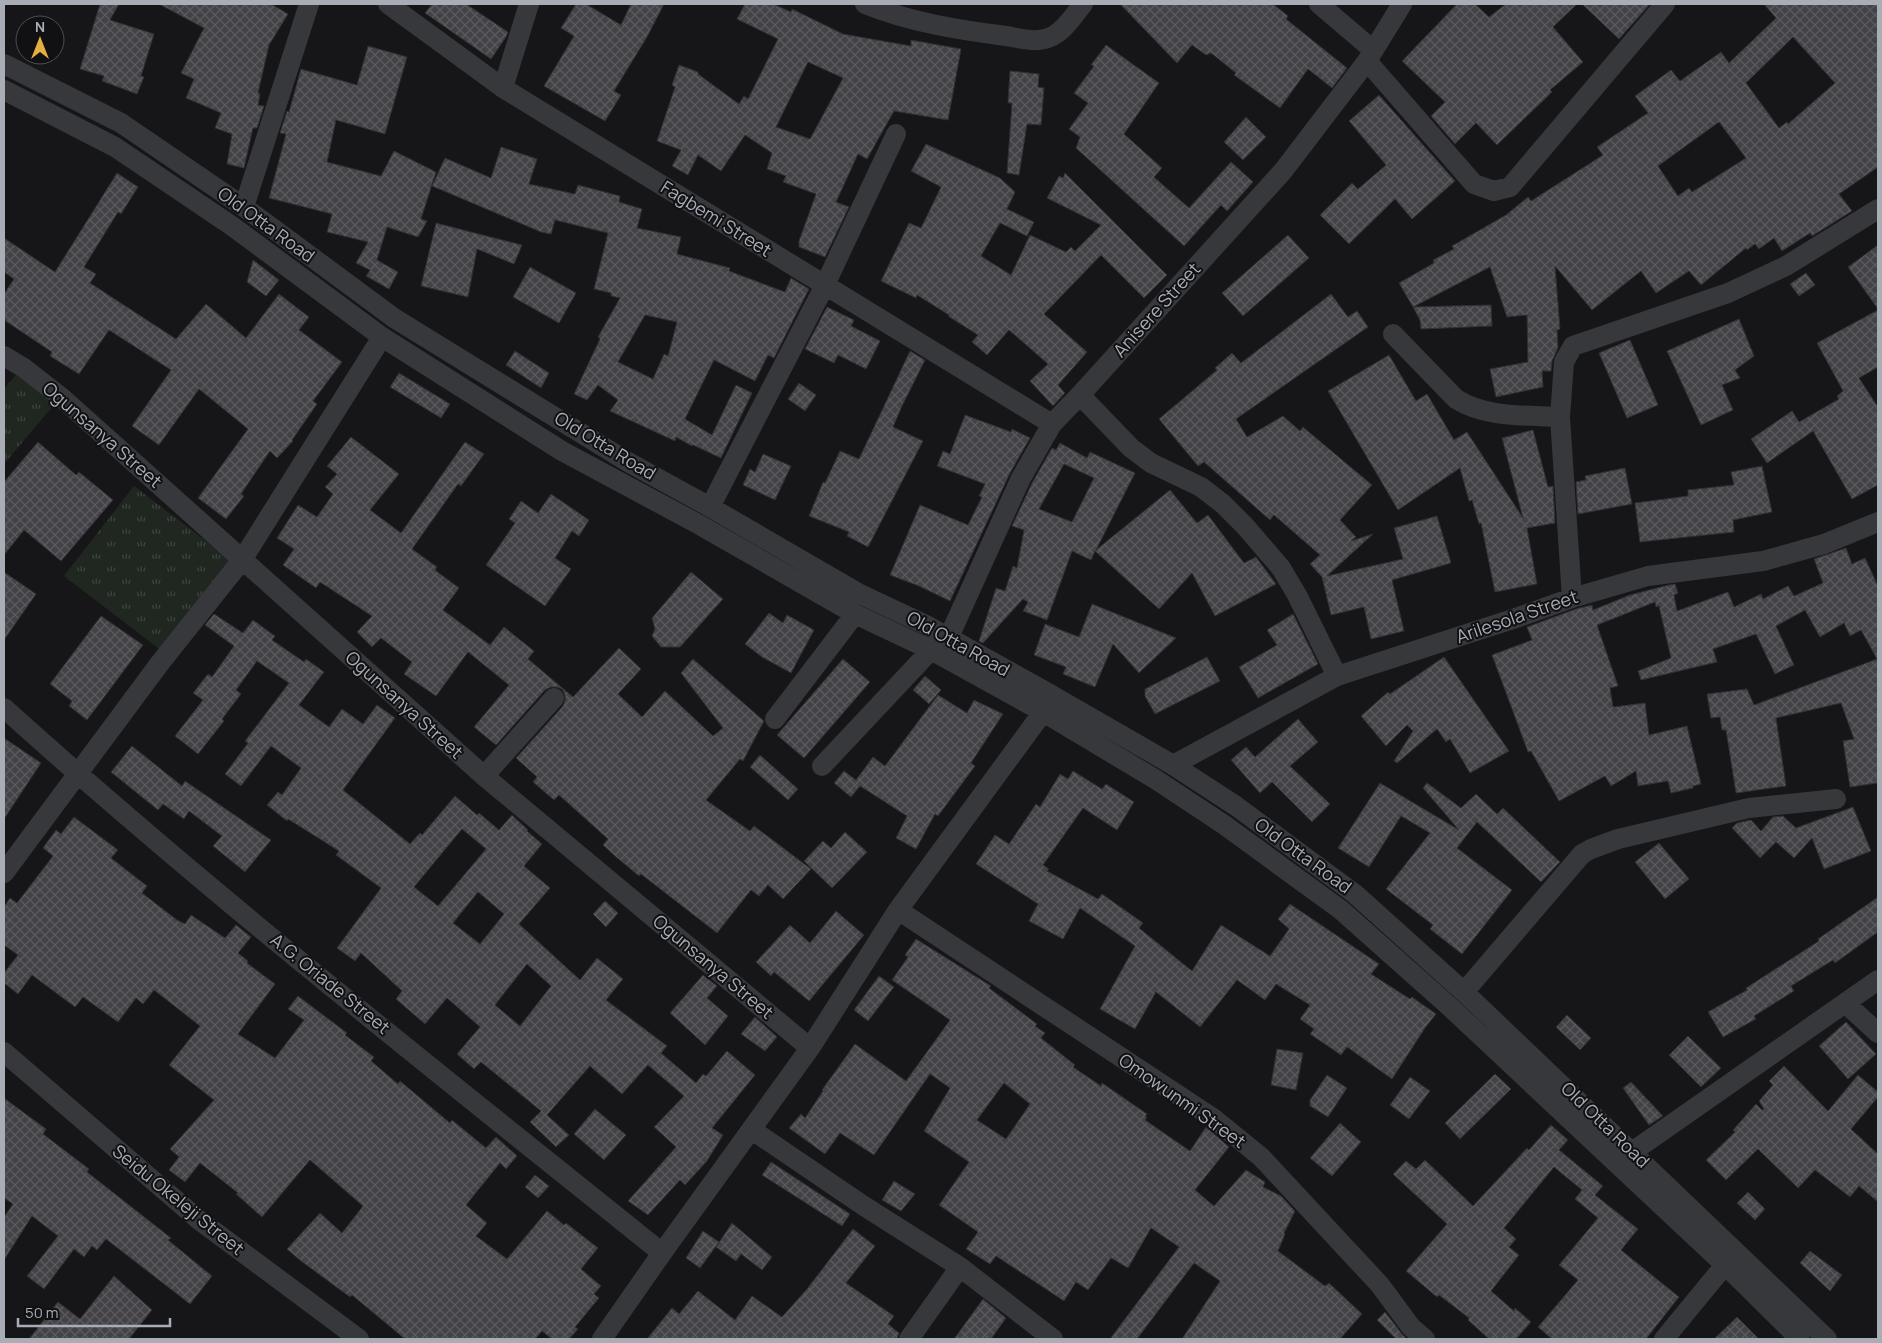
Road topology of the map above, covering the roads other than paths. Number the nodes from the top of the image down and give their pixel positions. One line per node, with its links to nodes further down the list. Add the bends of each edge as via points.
1 (309, 4): 14 (street)
2 (388, 4): 11 (street, Fagbemi Street)
3 (529, 4): 11 (street)
4 (865, 4): 5 (street, via 968,31 1033,40 1059,32)
5 (1083, 4)
6 (1319, 4): 9 (street)
7 (1402, 4): 9 (street, Anisere Street)
8 (1665, 4): 9 (street, via 1510,187 1494,191 1474,184)
9 (1370, 56): 20 (street, Anisere Street, via 1283,171)
10 (4, 64): 14 (street, Old Otta Road, via 121,123)
11 (503, 88): 16 (street, Fagbemi Street)
12 (4, 90): 18 (street, Old Otta Road, via 115,147 232,226)
13 (896, 134): 16 (street)
14 (244, 207): 23 (street, Old Otta Road, via 394,318)
15 (1878, 209): 21 (street, via 1786,266 1728,293 1573,346 1564,362)
16 (825, 285): 22 (street, Fagbemi Street); 25 (street)
17 (1393, 334): 21 (street, via 1456,399 1468,407 1487,412)
18 (382, 337): 24 (street, Old Otta Road, via 562,452); 27 (street)
19 (4, 356): 27 (street, Ogunsanya Street, via 61,397)
20 (1080, 395): 22 (street, Anisere Street); 32 (street, via 1131,448 1151,463 1201,488 1245,526 1281,568)
21 (1560, 417): 28 (street)
22 (1052, 424): 30 (street, Anisere Street, via 1021,478)
23 (628, 462): 24 (street); 25 (street, Old Otta Road)
24 (617, 481): 29 (street, Old Otta Road)
25 (710, 507): 30 (street, Old Otta Road, via 858,593)
26 (1878, 522): 28 (street, Arilesola Street, via 1824,544 1763,561 1648,576)
27 (242, 560): 39 (street); 40 (street, Ogunsanya Street)
28 (1572, 598): 32 (street, Arilesola Street)
29 (855, 614): 31 (street, Old Otta Road); 36 (street)
30 (948, 639): 37 (street, Old Otta Road)
31 (931, 650): 35 (street, Old Otta Road); 38 (street)
32 (1337, 676): 37 (street, Arilesola Street)
33 (554, 698): 40 (street)
34 (4, 708): 39 (street, A.G. Oriade Street)
35 (1043, 712): 43 (street); 53 (street, Old Otta Road, via 1223,824 1341,910 1450,1007)
36 (775, 719)
37 (1173, 765): 45 (street, Old Otta Road, via 1236,806 1355,894)
38 (822, 766)
39 (77, 774): 42 (street); 52 (street, A.G. Oriade Street, via 241,912)
40 (484, 776): 48 (street, Ogunsanya Street)
41 (1836, 799): 45 (street, via 1749,808 1591,848 1582,854)
42 (4, 873)
43 (898, 910): 48 (street); 59 (street, Omowunmi Street, via 1212,1118 1254,1151 1380,1285 1411,1327)
44 (1878, 980): 46 (street)
45 (1464, 992): 51 (street, Old Otta Road)
46 (1845, 1003): 47 (street); 51 (street)
47 (1878, 1033)
48 (810, 1048): 50 (street)
49 (4, 1052): 55 (street, Seidu Okeleji Street, via 199,1220)
50 (752, 1130): 52 (street); 54 (street)
51 (1632, 1152): 62 (street, Old Otta Road)
52 (662, 1253): 56 (street)
53 (1725, 1265): 60 (street); 61 (street, Old Otta Road)
54 (960, 1267): 57 (street); 58 (street)
55 (359, 1339)
56 (602, 1339)
57 (910, 1339)
58 (1053, 1339)
59 (1425, 1339)
60 (1664, 1339)
61 (1800, 1339)
62 (1827, 1339)

